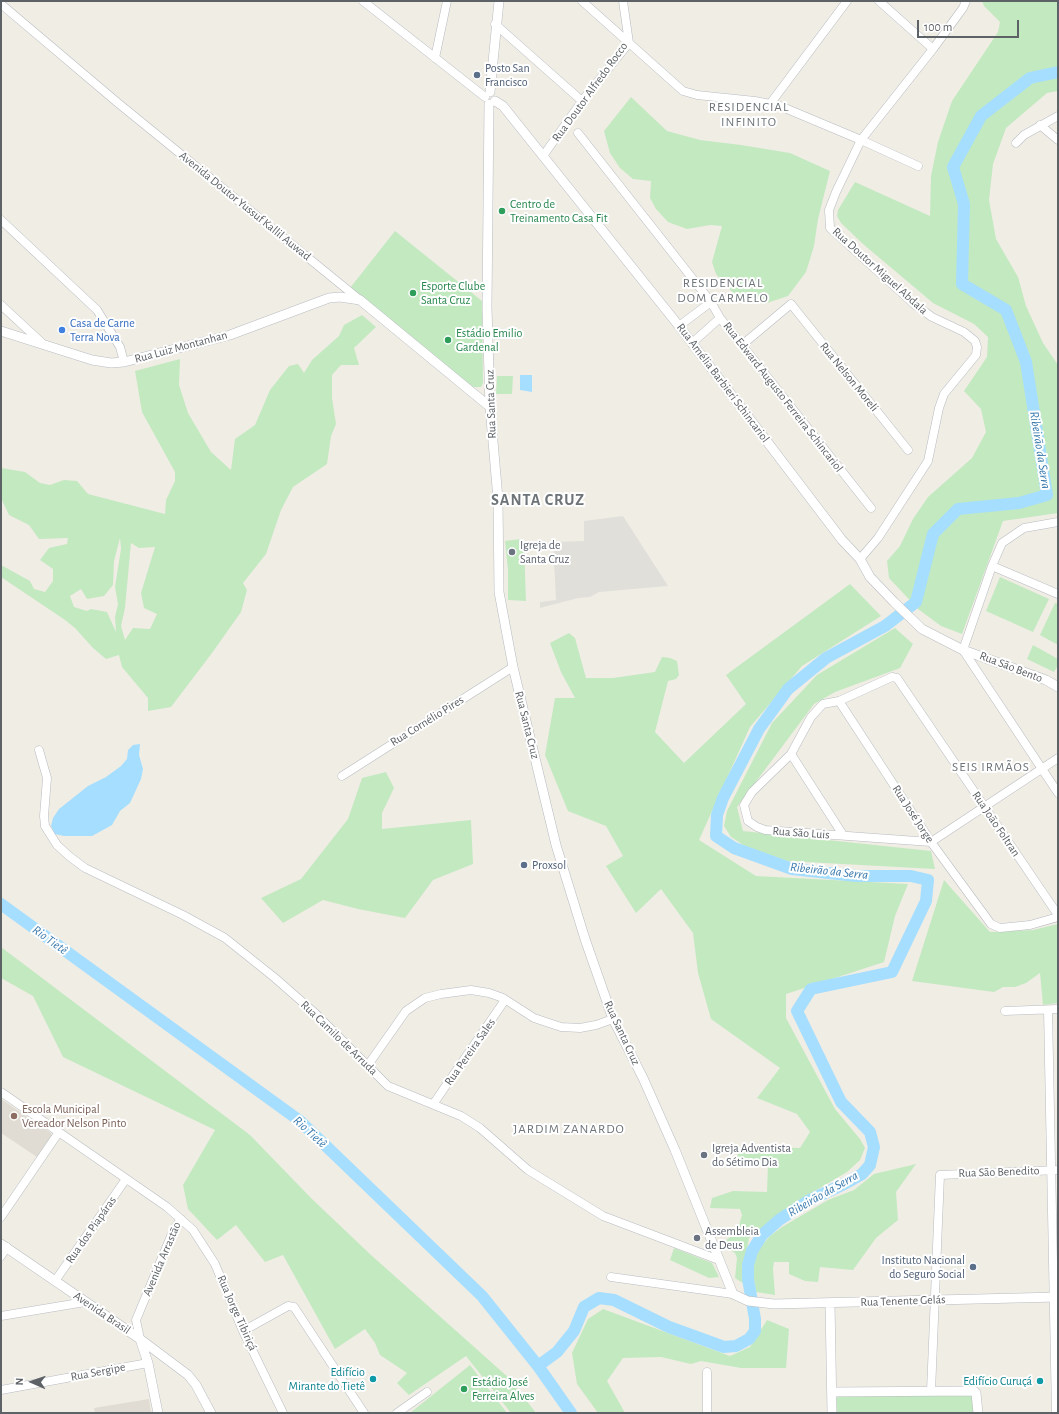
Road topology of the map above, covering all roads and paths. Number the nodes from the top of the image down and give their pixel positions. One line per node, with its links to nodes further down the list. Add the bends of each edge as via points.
1 (363, 1): 13 (street)
2 (499, 1): 10 (street, Rua Santa Cruz)
3 (582, 1): 11 (street)
4 (623, 1): 11 (street, Rua Doutor Alfredo Rocco)
5 (847, 1): 16 (street)
6 (879, 1): 12 (street)
7 (966, 1): 12 (street, Rua Doutor Miguel Abdala, via 964,8)
8 (446, 2): 13 (street)
9 (1, 4): 26 (street, Avenida Doutor Yussuf Kallil Auwad)
10 (495, 24): 14 (street, Rua Santa Cruz); 15 (street)
11 (628, 43): 15 (street, Rua Doutor Alfredo Rocco); 16 (street, via 683,91)
12 (933, 49): 20 (street, Rua Doutor Miguel Abdala)
13 (435, 58): 14 (street)
14 (490, 99): 23 (street, Rua Amélia Barbieri Schincariol, via 503,106); 36 (street, Rua Santa Cruz, via 487,307)
15 (582, 101): 23 (street, Rua Doutor Alfredo Rocco)
16 (770, 104): 20 (street)
17 (1058, 116): 18 (street)
18 (1040, 125): 21 (street); 22 (street)
19 (578, 133): 27 (street, Rua Edward Augusto Ferreira Schincariol)
20 (861, 140): 24 (street); 40 (street, Rua Doutor Miguel Abdala, via 828,210 830,228 914,304 932,317 964,332 975,341 977,347 976,355 944,394 928,461 878,538)
21 (1058, 140)
22 (1016, 143)
23 (543, 156): 30 (street, Rua Amélia Barbieri Schincariol)
24 (918, 166)
25 (1, 220): 35 (street, via 97,310 120,347)
26 (360, 300): 35 (street, Rua Luiz Montanhan, via 330,298 224,337); 36 (street, Avenida Doutor Yussuf Kallil Auwad)
27 (711, 302): 29 (street, Rua Edward Augusto Ferreira Schincariol); 30 (street)
28 (1, 306): 32 (street)
29 (720, 318): 33 (street); 34 (street, Rua Edward Augusto Ferreira Schincariol)
30 (679, 326): 33 (street, Rua Amélia Barbieri Schincariol)
31 (1, 331): 32 (street, Rua Luiz Montanhan)
32 (41, 342): 35 (street, Rua Luiz Montanhan, via 92,360)
33 (692, 343): 40 (street, Rua Amélia Barbieri Schincariol, via 842,540)
34 (742, 345): 37 (street, Rua Nelson Moreli, via 790,304); 38 (street, Rua Edward Augusto Ferreira Schincariol)
35 (124, 362)
36 (490, 407): 44 (street, Rua Santa Cruz, via 498,499 499,592)
37 (908, 450)
38 (870, 508)
39 (1058, 522): 41 (street, via 1024,528 1013,534 1002,543)
40 (860, 559): 43 (street, Rua Amélia Barbieri Schincariol, via 870,577 922,629)
41 (992, 566): 42 (street); 43 (street)
42 (1058, 594)
43 (963, 650): 46 (street, Rua São Bento, via 1046,680); 51 (street)
44 (513, 667): 52 (street, Rua Cornélio Pires); 62 (street, Rua Santa Cruz, via 562,867)
45 (892, 677): 47 (street, Rua São Luis); 54 (street, Rua João Foltran, via 901,682)
46 (1058, 687)
47 (839, 701): 49 (street, Rua São Luis, via 823,704); 56 (street, Rua José Jorge)
48 (39, 750): 65 (street, Rua Camilo de Arruda, via 47,778 45,826 69,856 85,868 225,938 316,1014)
49 (791, 754): 55 (street); 55 (street, Rua São Luis, via 752,792 744,806 748,821 757,828 766,830)
50 (1058, 758): 51 (street)
51 (1042, 769): 53 (street); 54 (street)
52 (342, 776)
53 (1058, 793)
54 (984, 809): 56 (street); 57 (street, Rua João Foltran)
55 (844, 835): 56 (street, Rua São Luis)
56 (931, 842): 57 (street, Rua José Jorge, via 990,924 1000,928 1030,925)
57 (1058, 916)
58 (506, 1000): 62 (street, via 534,1018 561,1027 596,1026); 65 (street, via 471,990 425,998 406,1011); 67 (street, Rua Pereira Sales)
59 (1058, 1009): 60 (street)
60 (1048, 1010): 61 (street); 63 (street)
61 (1005, 1011)
62 (613, 1019): 75 (street, Rua Santa Cruz, via 675,1150)
63 (1049, 1051): 64 (street); 69 (street)
64 (1058, 1051)
65 (368, 1066): 67 (street, Rua Camilo de Arruda, via 395,1090)
66 (1, 1092): 68 (street, Avenida Arrastão)
67 (434, 1103): 75 (street, Rua Camilo de Arruda, via 480,1128 528,1170 603,1216)
68 (59, 1132): 70 (street, Avenida Arrastão); 71 (street)
69 (1055, 1170): 79 (street); 80 (street, Rua São Benedito, via 940,1174)
70 (126, 1179): 72 (street, Avenida Arrastão); 77 (street, Rua dos Piapáras)
71 (1, 1217)
72 (181, 1219): 84 (street, Rua Jorge Tibiriçá, via 193,1230 215,1264); 85 (street, Avenida Arrastão, via 174,1229 136,1320)
73 (4, 1246): 74 (street); 77 (street, Avenida Brasil)
74 (1, 1256)
75 (719, 1260): 78 (street, Rua Santa Cruz)
76 (611, 1277): 78 (street)
77 (55, 1281): 81 (street, Avenida Brasil)
78 (733, 1294): 82 (street, Rua Tenente Gelás, via 760,1303)
79 (1056, 1296): 80 (street, Rua Tenente Gelás); 100 (street)
80 (934, 1300): 82 (street, Rua Tenente Gelás); 89 (street)
81 (85, 1302): 83 (street); 85 (street, Avenida Brasil)
82 (830, 1303): 91 (street)
83 (1, 1316)
84 (243, 1331): 94 (street, Rua Jorge Tibiriçá); 95 (street, via 288,1306 297,1310)
85 (140, 1339): 86 (street, Avenida Brasil); 93 (street, via 188,1374)
86 (148, 1363): 88 (street, Rua Sergipe); 92 (street, Avenida Brasil)
87 (707, 1372): 97 (street)
88 (1, 1390)
89 (931, 1390): 91 (street); 99 (street, via 974,1391)
90 (427, 1392): 96 (street)
91 (832, 1392): 98 (street)
92 (158, 1413)
93 (210, 1413)
94 (283, 1413)
95 (364, 1413)
96 (396, 1413)
97 (707, 1413)
98 (832, 1413)
99 (978, 1413)
100 (1056, 1413)

